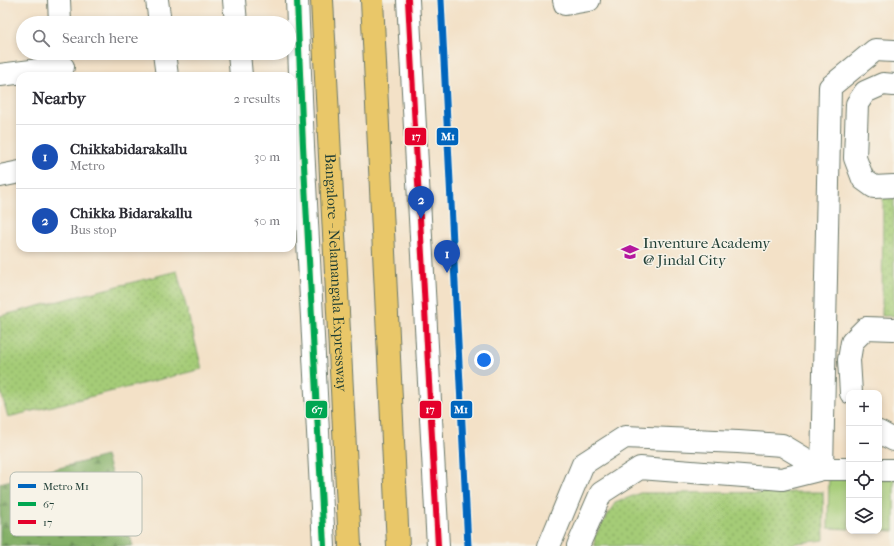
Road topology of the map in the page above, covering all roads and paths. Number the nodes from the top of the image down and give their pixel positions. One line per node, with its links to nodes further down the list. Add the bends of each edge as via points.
1 (59, 0): 10 (street)
2 (157, 0): 11 (street)
3 (234, 0): 12 (street)
4 (297, 0): 23 (street)
5 (322, 0): 35 (highway, Bangalore - Nelamangala Expressway)
6 (372, 0): 36 (highway)
7 (408, 0): 38 (street)
8 (564, 0): 9 (street, via 565,4)
9 (589, 0)
10 (60, 16)
11 (159, 16)
12 (235, 16)
13 (894, 51): 31 (street, via 875,50 830,87)
14 (165, 60): 19 (street)
15 (240, 60): 20 (street)
16 (63, 65): 18 (street)
17 (16, 72): 21 (street)
18 (19, 72)
19 (166, 72)
20 (241, 72)
21 (0, 75)
22 (894, 84): 26 (street, via 883,84 865,92 857,104 856,158 863,180 874,187)
23 (298, 146): 37 (street)
24 (16, 173): 25 (street)
25 (0, 176)
26 (894, 186)
27 (894, 329): 28 (street, via 866,328 852,342 849,360)
28 (851, 390)
29 (882, 434): 30 (street)
30 (894, 440)
31 (822, 469): 32 (street); 39 (street, via 782,445 625,437 583,464); 40 (street, via 782,479 640,468 601,493)
32 (846, 469)
33 (882, 470): 34 (street)
34 (894, 470)
35 (350, 537)
36 (398, 537)
37 (324, 546)
38 (438, 546)
39 (549, 546)
40 (578, 546)

